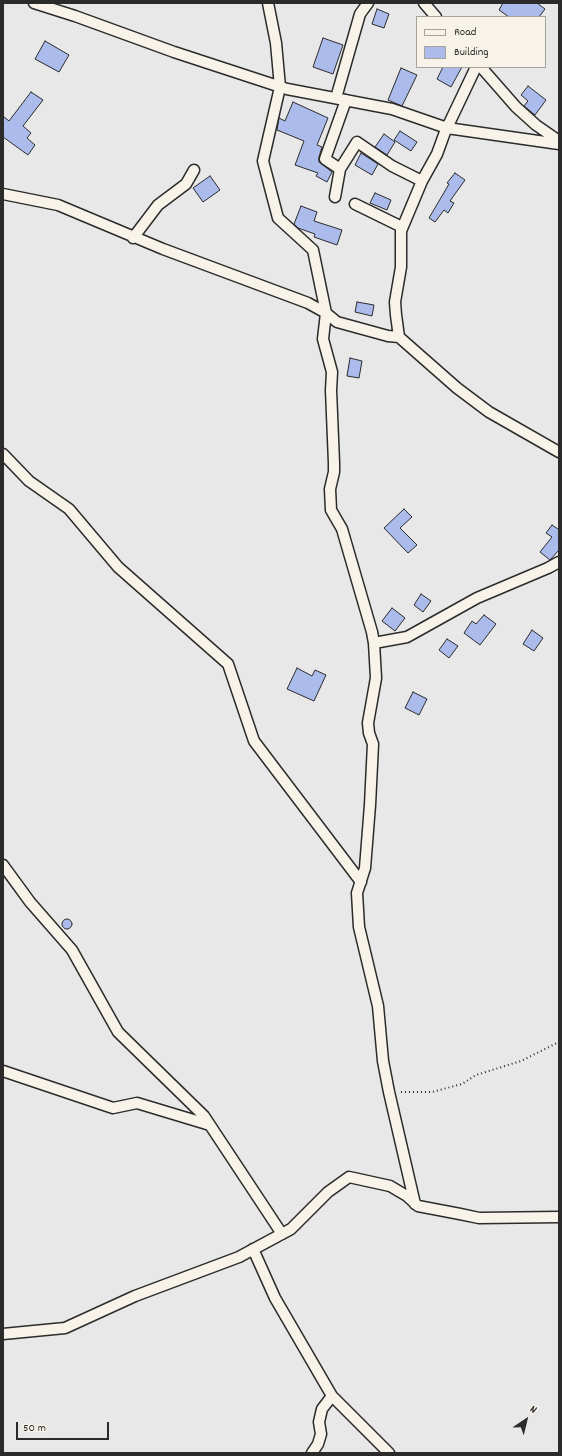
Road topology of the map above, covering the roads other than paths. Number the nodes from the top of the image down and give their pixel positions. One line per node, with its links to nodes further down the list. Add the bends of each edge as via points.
1 (34, 3): 8 (street)
2 (268, 3): 8 (street, via 276,43)
3 (368, 3): 9 (street, via 360,14)
4 (424, 3): 5 (street)
5 (435, 16)
6 (476, 68): 10 (street)
7 (482, 68): 11 (street, via 516,107)
8 (280, 87): 9 (street); 21 (street, via 263,161 278,218 313,250)
9 (341, 99): 10 (street, via 392,108); 13 (street, via 325,159)
10 (447, 128): 12 (street); 15 (street, via 437,154)
11 (559, 141)
12 (559, 144)
13 (340, 168): 15 (street, via 357,142 392,166); 17 (street)
14 (194, 170): 20 (street, via 186,184 158,204)
15 (422, 181): 19 (street)
16 (3, 194): 20 (street, via 58,205)
17 (335, 198)
18 (355, 204): 19 (street)
19 (402, 227): 22 (street, via 401,267 395,302)
20 (133, 238): 21 (street, via 308,302)
21 (326, 313): 22 (street, via 337,322); 26 (street, via 324,339 332,372 334,472 330,489 331,510 342,529)
22 (399, 337): 23 (street, via 489,412)
23 (559, 452)
24 (3, 454): 28 (street, via 29,481 69,509 118,567 228,664 254,741)
25 (559, 562): 26 (street, via 477,598 407,637)
26 (374, 643): 28 (street, via 376,678 368,723 373,744 370,806 365,868)
27 (3, 865): 30 (street, via 30,902 72,950 118,1032 204,1116)
28 (361, 882): 31 (street, via 357,893 359,927 378,1006 382,1061)
29 (3, 1071): 30 (street, via 113,1108 137,1103)
30 (210, 1125): 33 (street)
31 (416, 1204): 32 (street, via 479,1218); 33 (street, via 390,1186 349,1177 328,1192)
32 (559, 1217)
33 (282, 1234): 34 (street)
34 (253, 1249): 35 (street, via 239,1257 135,1296 65,1328); 36 (street, via 275,1298)
35 (3, 1334)
36 (332, 1396): 37 (street, via 322,1409 319,1422 320,1439); 38 (street)
37 (312, 1453)
38 (389, 1453)

